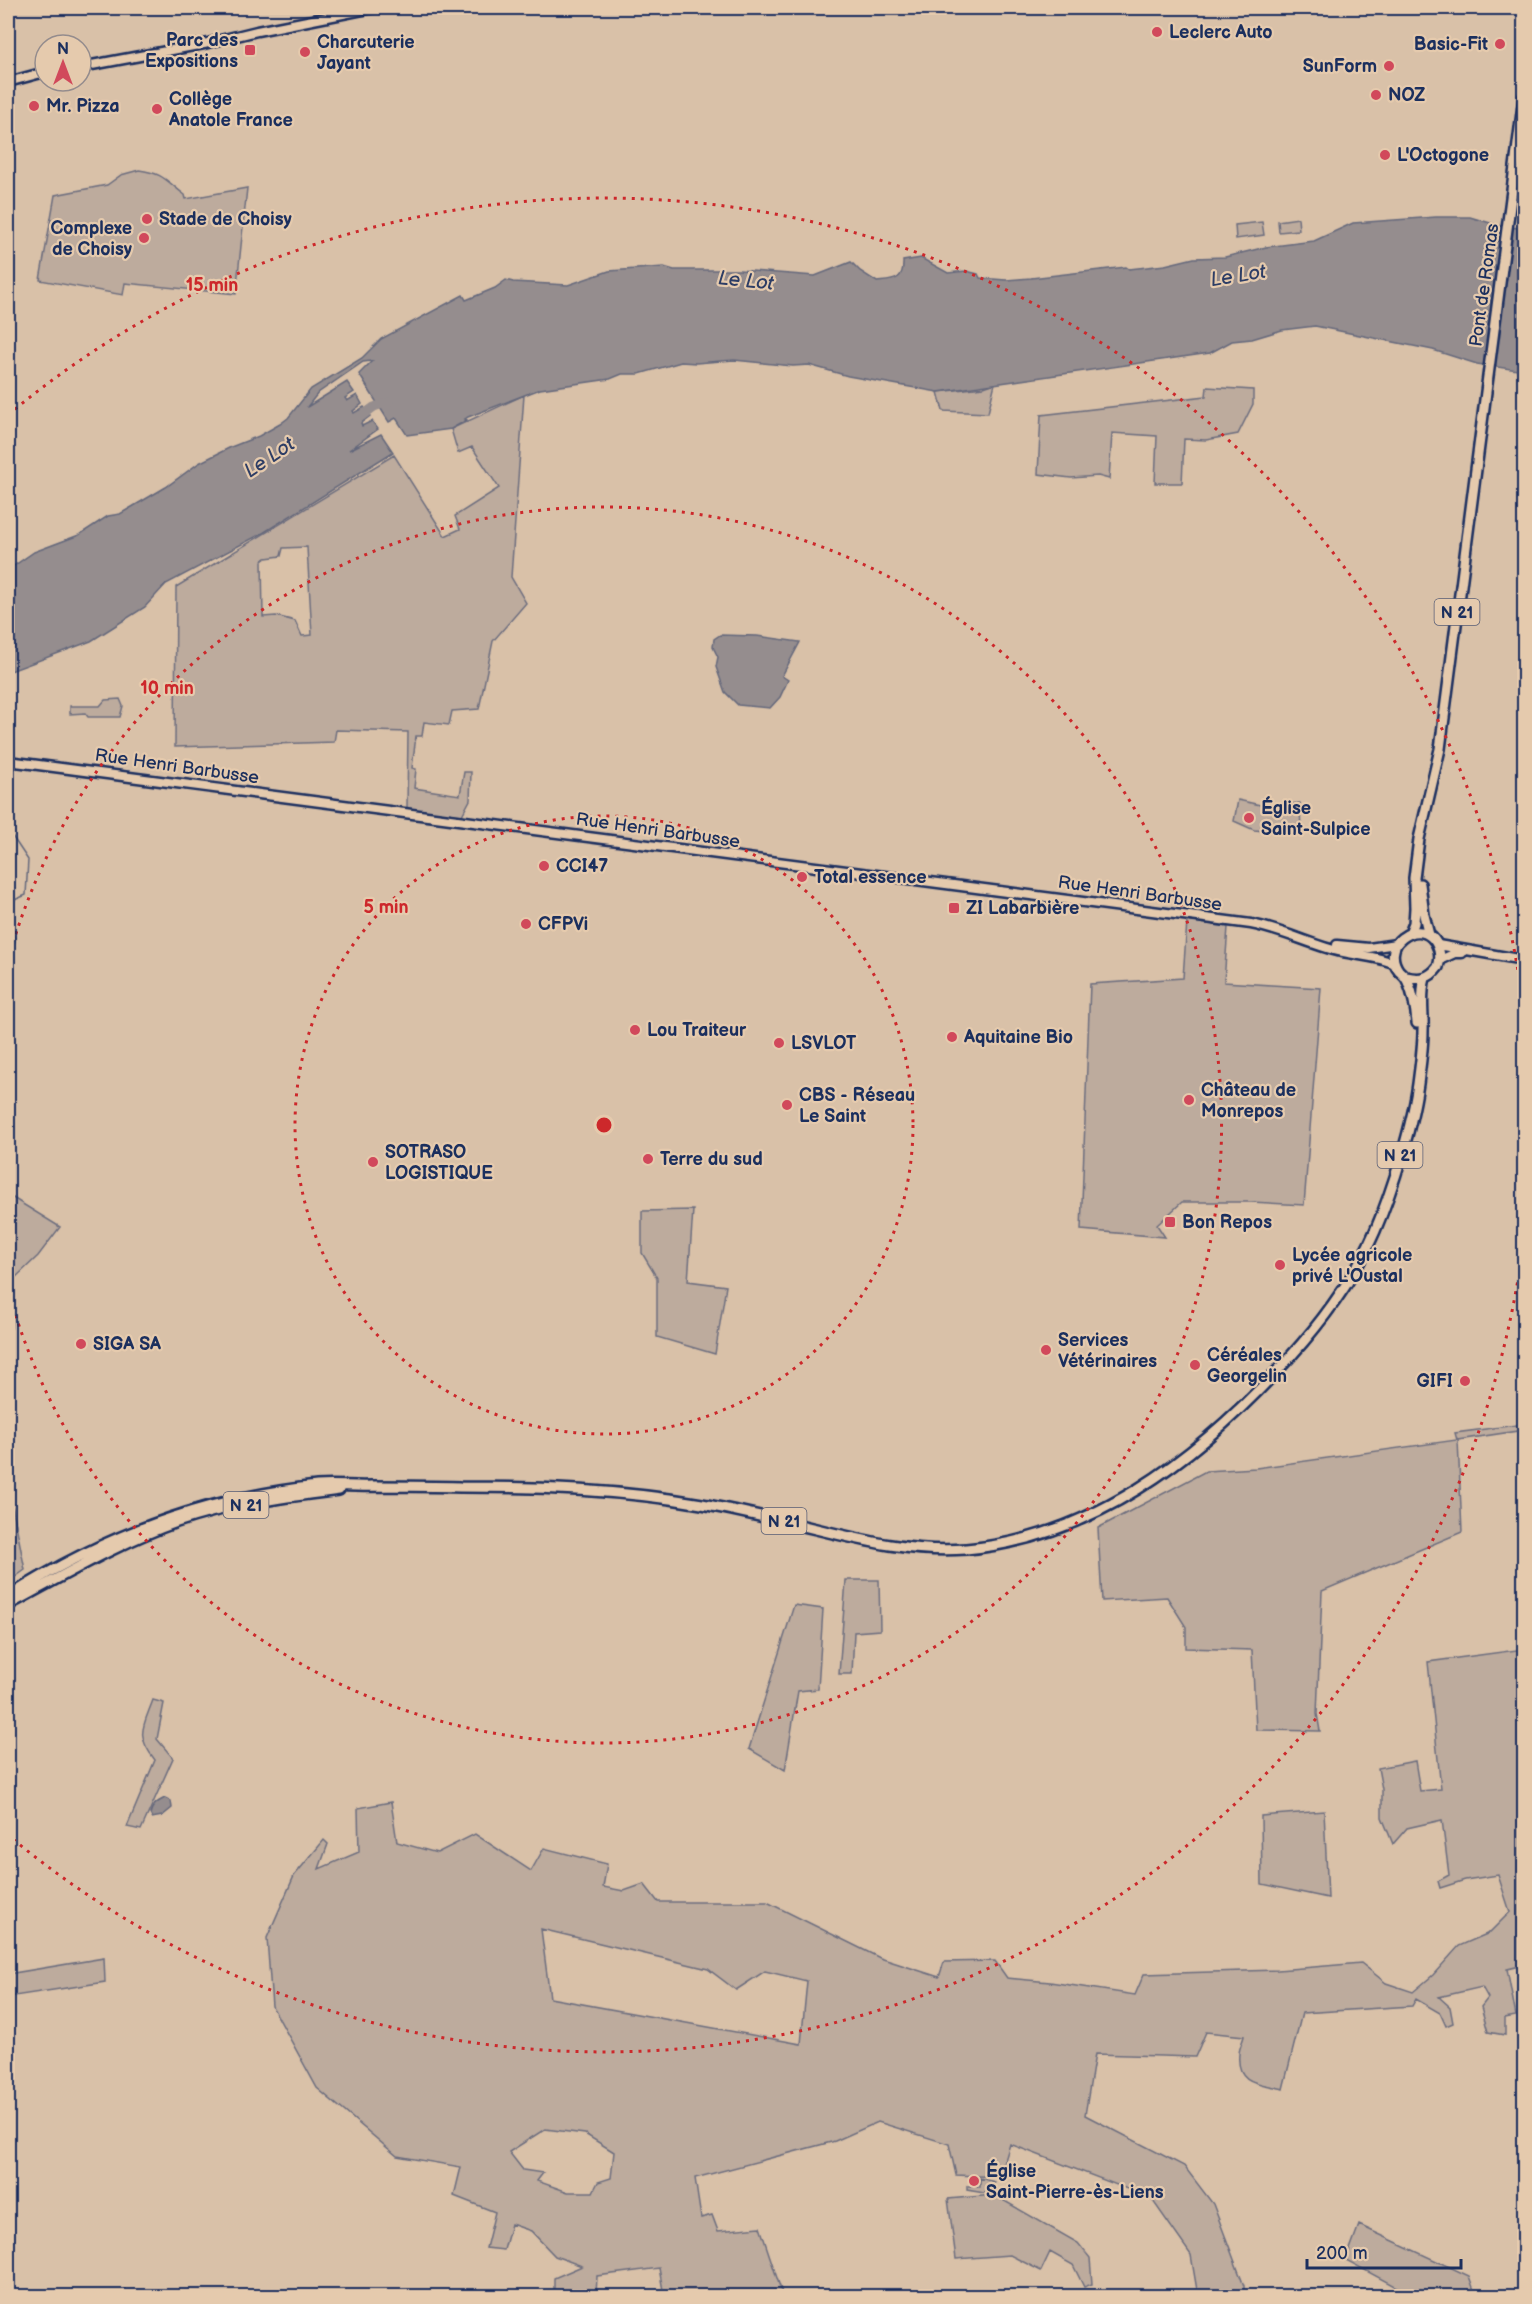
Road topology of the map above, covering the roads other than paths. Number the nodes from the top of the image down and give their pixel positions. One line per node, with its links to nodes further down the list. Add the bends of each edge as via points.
1 (373, 8): 2 (main road)
2 (131, 58): 3 (main road); 4 (main road)
3 (93, 65)
4 (93, 69)
5 (33, 77): 6 (main road)
6 (8, 81)
7 (1524, 97): 9 (main road, Pont de Romas / N 21, via 1440,749)
8 (8, 761): 12 (main road, Rue Henri Barbusse, via 1240,922)
9 (1417, 855): 10 (main road, N 21, via 1414,923); 11 (main road, N 21)
10 (1410, 933): 11 (main road); 13 (main road)
11 (1429, 935): 14 (main road)
12 (1303, 939): 13 (main road, Rue Henri Barbusse, via 1369,948); 18 (main road, Rue Henri Barbusse, via 1328,949)
13 (1396, 944): 18 (main road)
14 (1438, 945): 15 (main road); 16 (main road)
15 (1472, 952): 16 (main road, via 1455,953); 17 (main road)
16 (1440, 960): 20 (main road, via 1433,974)
17 (1524, 960)
18 (1395, 964): 19 (main road)
19 (1407, 977): 20 (main road); 21 (main road, N 21, via 1417,1020)
20 (1425, 978): 21 (main road, N 21)
21 (1420, 1059): 22 (main road, N 21, via 1416,1096 1376,1229 1327,1313 1240,1410 1201,1445 1100,1510 1059,1529 1011,1543 949,1550 897,1547 757,1514 652,1497 556,1488)
22 (367, 1486): 23 (main road, N 21, via 322,1485 256,1495 187,1512 86,1552); 24 (main road, N 21, via 267,1500 176,1522 83,1563)
23 (8, 1597)
24 (8, 1605)

